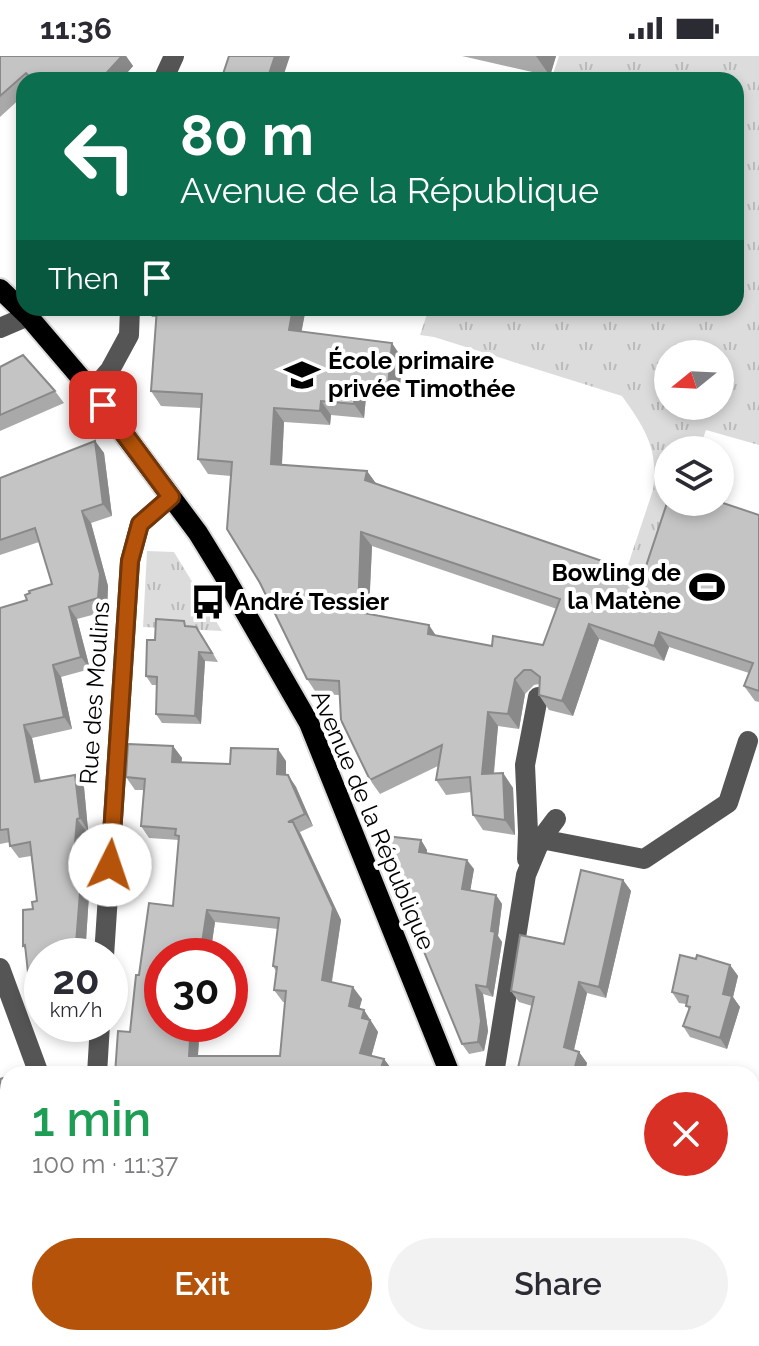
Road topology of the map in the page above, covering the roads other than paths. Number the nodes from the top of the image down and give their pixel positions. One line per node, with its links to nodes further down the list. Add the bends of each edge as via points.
1 (0, 289): 2 (main road, Avenue de la République)
2 (16, 304)
3 (28, 316): 5 (street); 6 (main road, Avenue de la République)
4 (130, 316): 6 (street, via 129,335)
5 (0, 328)
6 (92, 391): 7 (main road, Avenue de la République)
7 (171, 497): 13 (street, Rue des Moulins, via 140,524 130,561); 18 (main road, Avenue de la République, via 222,572 309,723)
8 (538, 697): 12 (street, via 525,765)
9 (748, 741): 11 (street, via 728,803 644,859)
10 (556, 819): 11 (street)
11 (541, 839): 12 (street)
12 (526, 875): 19 (street)
13 (105, 938)
14 (0, 968): 16 (street)
15 (99, 1042): 17 (street)
16 (36, 1066)
17 (97, 1066)
18 (447, 1066)
19 (495, 1066)

